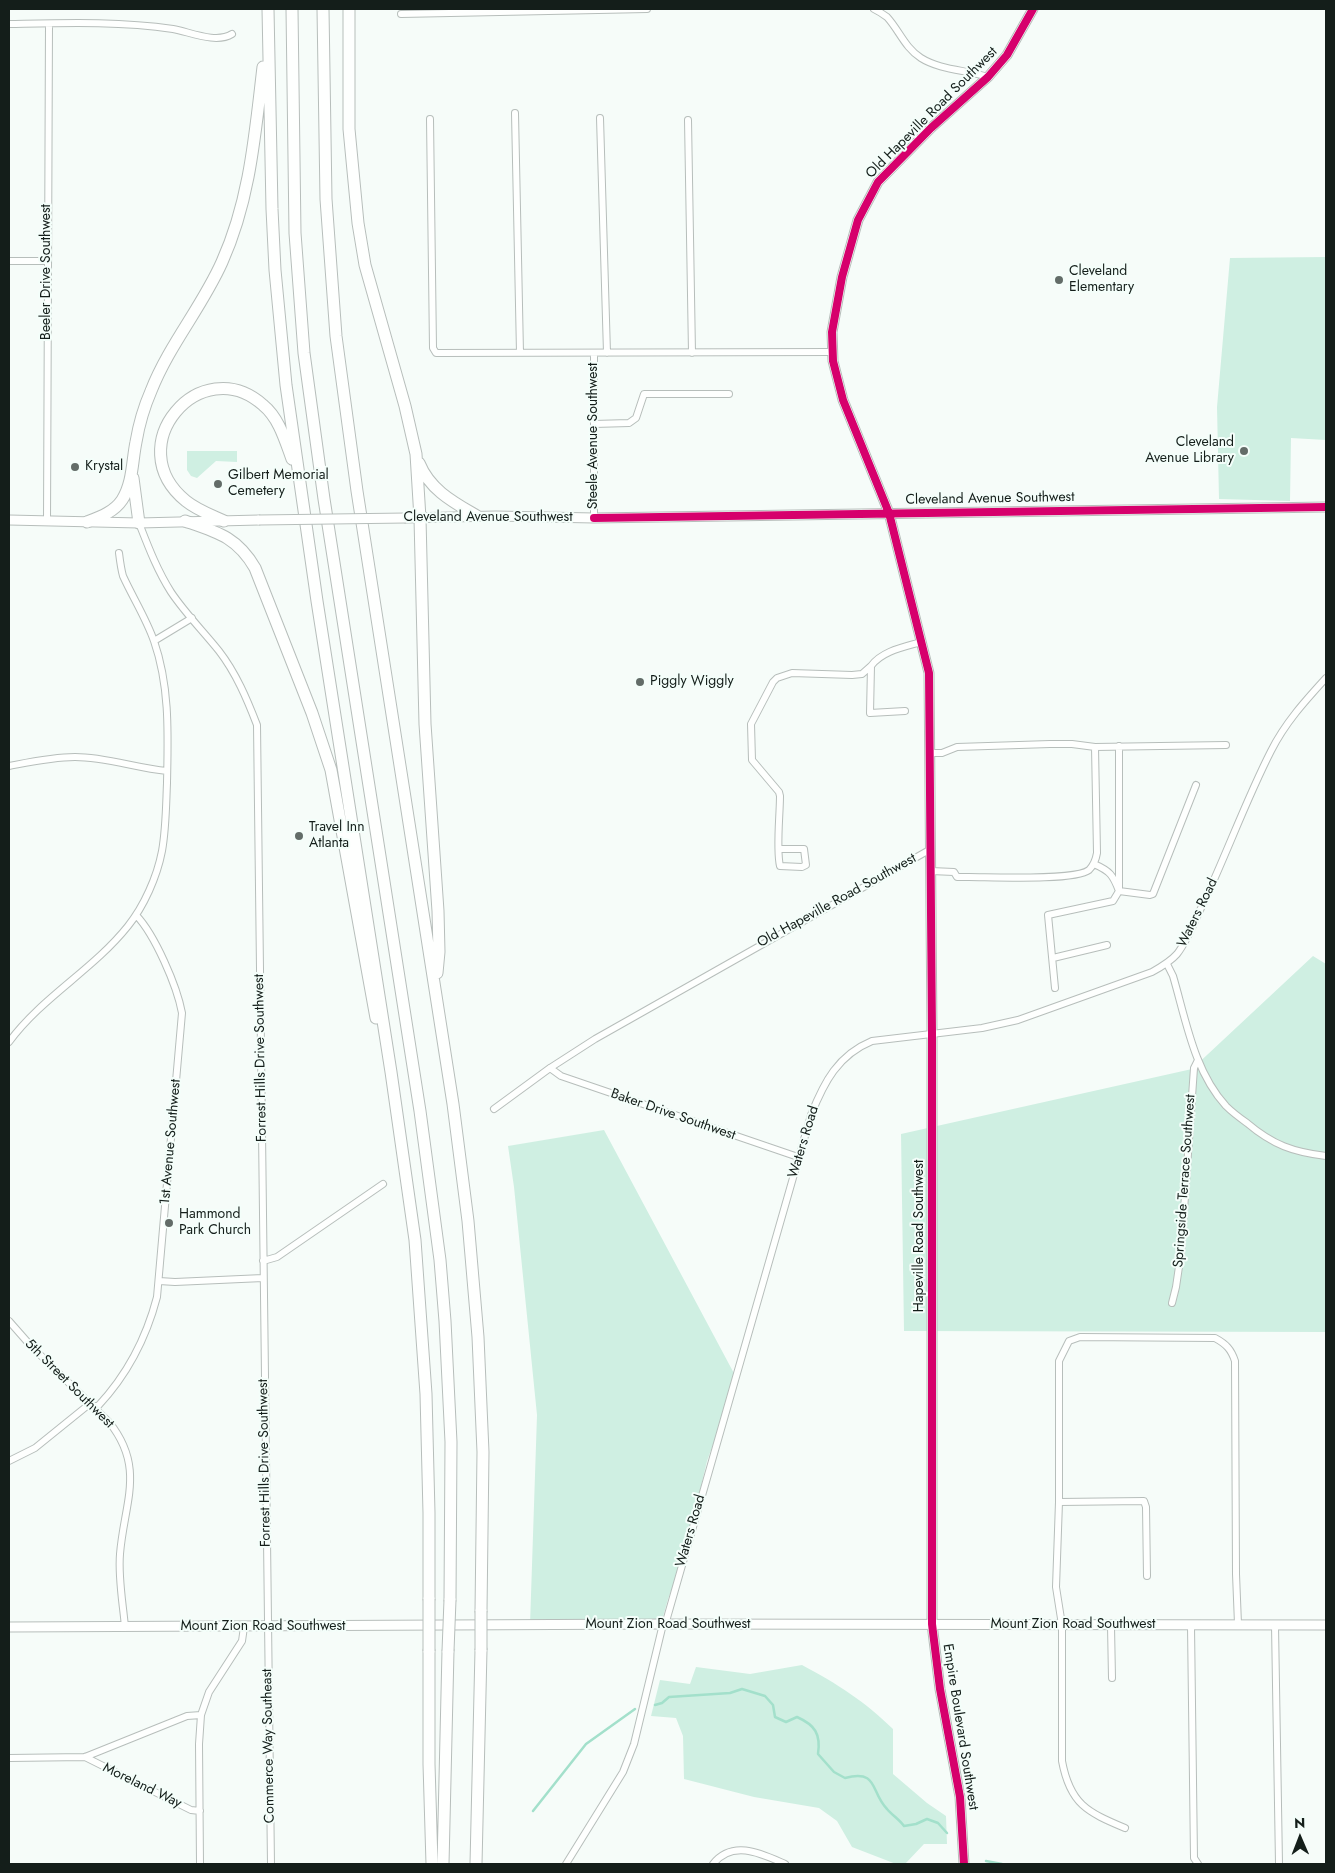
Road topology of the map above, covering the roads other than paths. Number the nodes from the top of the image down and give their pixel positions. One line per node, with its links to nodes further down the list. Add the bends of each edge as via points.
1 (268, 9): 10 (highway)
2 (292, 9): 107 (highway, bridge, via 294,213 304,353 420,1111 445,1321 451,1442)
3 (323, 9): 15 (highway)
4 (328, 9): 15 (highway)
5 (349, 9): 29 (highway, via 349,128 358,223 365,265)
6 (647, 9): 9 (street)
7 (874, 9): 14 (street, via 886,16 909,48 922,59)
8 (1033, 9): 14 (street, Old Hapeville Road Southwest, via 1007,55)
9 (401, 14)
10 (268, 23): 30 (highway, via 253,158 238,222 221,264 152,390 140,422); 31 (highway, via 275,270)
11 (9, 24): 12 (street)
12 (49, 24): 13 (street, via 137,24 214,38 226,38); 21 (street, Beeler Drive Southwest)
13 (232, 34)
14 (988, 77): 22 (street, Old Hapeville Road Southwest, via 878,182 867,201 858,220 842,277 832,332)
15 (324, 96): 67 (highway, via 326,199 336,336)
16 (515, 113): 23 (street)
17 (600, 118): 25 (street)
18 (430, 119): 23 (street, via 433,348 436,353)
19 (688, 120): 26 (street)
20 (9, 261): 21 (street)
21 (47, 261): 38 (street, Beeler Drive Southwest)
22 (832, 352): 26 (street); 33 (street, Old Hapeville Road Southwest, via 843,400)
23 (520, 353): 24 (street)
24 (594, 353): 25 (street); 28 (street, Steele Avenue Southwest)
25 (607, 353): 26 (street)
26 (692, 353)
27 (729, 394): 28 (street, via 644,394 636,418 629,424)
28 (594, 424): 36 (street, Steele Avenue Southwest)
29 (416, 454): 34 (highway, via 422,471 437,490); 35 (highway)
30 (133, 466): 41 (highway, via 121,501 108,513); 42 (highway)
31 (299, 479): 40 (highway, via 280,429 263,405 245,394 224,389 190,398 176,410 166,426 161,461 170,483 187,501); 72 (highway)
32 (1326, 508): 33 (street, Cleveland Avenue Southwest)
33 (889, 513): 36 (street, Cleveland Avenue Southwest); 46 (street, Old Hapeville Road Southwest)
34 (477, 516): 35 (street, Cleveland Avenue Southwest); 36 (street, Cleveland Avenue Southwest)
35 (420, 518): 40 (street, Cleveland Avenue Southwest, bridge); 67 (highway, via 425,724 438,911 439,952)
36 (594, 518)
37 (9, 520): 38 (street, Cleveland Avenue Southwest)
38 (47, 521): 41 (street, Cleveland Avenue Southwest)
39 (185, 521): 40 (street, Cleveland Avenue Southwest); 42 (street, Cleveland Avenue Southwest); 72 (highway, via 222,534 248,555 312,713 330,770 372,1003)
40 (224, 521)
41 (88, 522): 42 (street, Cleveland Avenue Southwest)
42 (139, 523): 44 (street, Forrest Hills Drive Southwest, via 170,591)
43 (119, 554): 45 (street, via 123,574)
44 (192, 618): 45 (street); 77 (street, Forrest Hills Drive Southwest, via 232,670 257,725)
45 (154, 641): 55 (street, via 167,704)
46 (922, 642): 47 (street, via 894,650); 53 (street, Old Hapeville Road Southwest, via 929,673)
47 (870, 666): 49 (street, via 870,713); 57 (street, via 862,674 784,675 773,682 754,717 751,724 752,760 780,796)
48 (1326, 678): 65 (street, Waters Road, via 1302,704 1270,752 1184,943)
49 (905, 711)
50 (1226, 745): 51 (street)
51 (1119, 746): 52 (street); 61 (street)
52 (1094, 747): 53 (street, via 1072,744 957,747); 59 (street, via 1097,852)
53 (930, 753): 58 (street, Old Hapeville Road Southwest)
54 (9, 766): 55 (street, via 74,757)
55 (167, 771): 62 (street, via 162,853 149,890)
56 (1196, 785): 61 (street, via 1154,894)
57 (779, 849): 57 (street, via 780,866 806,865 804,849)
58 (931, 849): 60 (street, Hapeville Road Southwest); 71 (street, Old Hapeville Road Southwest, via 640,1012)
59 (1094, 864): 60 (street, via 1088,871 1071,876 969,878 957,877 954,872); 61 (street, via 1114,877)
60 (932, 871): 68 (street, Hapeville Road Southwest)
61 (1119, 892): 64 (street, via 1113,901 1048,915)
62 (136, 914): 69 (street, via 102,955 42,1005); 79 (street, 1st Avenue Southwest, via 146,926 175,987 182,1013)
63 (1107, 945): 64 (street)
64 (1053, 958): 66 (street)
65 (1167, 964): 68 (street, Waters Road, via 1018,1020 982,1028); 70 (street, via 1174,976)
66 (1055, 988)
67 (435, 990): 108 (highway, bridge, via 468,1221 478,1337 483,1452)
68 (932, 1033): 75 (street, Waters Road, via 872,1041 846,1055 818,1096); 87 (street, Hapeville Road Southwest)
69 (9, 1042)
70 (1198, 1060): 74 (street, via 1210,1086 1226,1106 1255,1130 1287,1149); 80 (street, Springside Terrace Southwest, via 1194,1068 1181,1253)
71 (550, 1068): 73 (street, Old Hapeville Road Southwest); 75 (street, Baker Drive Southwest, via 562,1076)
72 (391, 1072): 106 (highway, bridge, via 415,1240 422,1317 428,1463)
73 (494, 1110)
74 (1326, 1156)
75 (798, 1157): 86 (street, Waters Road)
76 (383, 1184): 77 (street, via 277,1257)
77 (263, 1261): 78 (street, Forrest Hills Drive Southwest)
78 (263, 1278): 79 (street); 96 (street, Forrest Hills Drive Southwest)
79 (159, 1281): 82 (street, 1st Avenue Southwest, via 152,1318 137,1354 111,1393 98,1406)
80 (1172, 1303)
81 (9, 1321): 82 (street, 5th Street Southwest)
82 (93, 1406): 83 (street, 1st Avenue Southwest, via 87,1406 35,1448); 94 (street, 5th Street Southwest, via 119,1434 130,1466 120,1556)
83 (9, 1461)
84 (1059, 1502): 85 (street, via 1144,1502); 88 (street, via 1059,1361 1068,1341 1080,1337 1214,1338 1224,1343 1236,1360); 89 (street, via 1056,1587)
85 (1147, 1576)
86 (664, 1624): 87 (street, Mount Zion Road Southwest); 96 (street, Mount Zion Road Southwest); 109 (street, Waters Road, via 634,1744 623,1772)
87 (932, 1624): 89 (street, Mount Zion Road Southwest); 112 (street, Empire Boulevard Southwest, via 960,1797)
88 (1238, 1624): 90 (street, Mount Zion Road Southwest); 93 (street, Mount Zion Road Southwest)
89 (1062, 1625): 92 (street, Mount Zion Road Southwest); 103 (street, via 1062,1761 1066,1778 1073,1795 1086,1808)
90 (1275, 1625): 91 (street, Mount Zion Road Southwest); 114 (street)
91 (1326, 1625)
92 (1111, 1626): 93 (street, Mount Zion Road Southwest); 98 (street)
93 (1191, 1626): 113 (street, via 1194,1858)
94 (125, 1627): 95 (street, Mount Zion Road Southwest); 97 (street, Mount Zion Road Southwest)
95 (244, 1627): 96 (street, Mount Zion Road Southwest); 99 (street, via 242,1641 209,1692)
96 (268, 1627): 105 (street, Commerce Way Southeast)
97 (9, 1628)
98 (1112, 1678)
99 (201, 1715): 100 (street, Moreland Way, via 187,1716); 102 (street, via 198,1744)
100 (84, 1757): 101 (street, Moreland Way); 102 (street, Moreland Way, via 191,1810)
101 (9, 1758)
102 (200, 1811): 104 (street)
103 (1125, 1828)
104 (200, 1864)
105 (271, 1864)
106 (432, 1864)
107 (443, 1864)
108 (476, 1864)
109 (566, 1864)
110 (713, 1864): 111 (street, via 728,1853 740,1850 754,1851)
111 (785, 1864)
112 (964, 1864)
113 (1198, 1864)
114 (1279, 1864)

